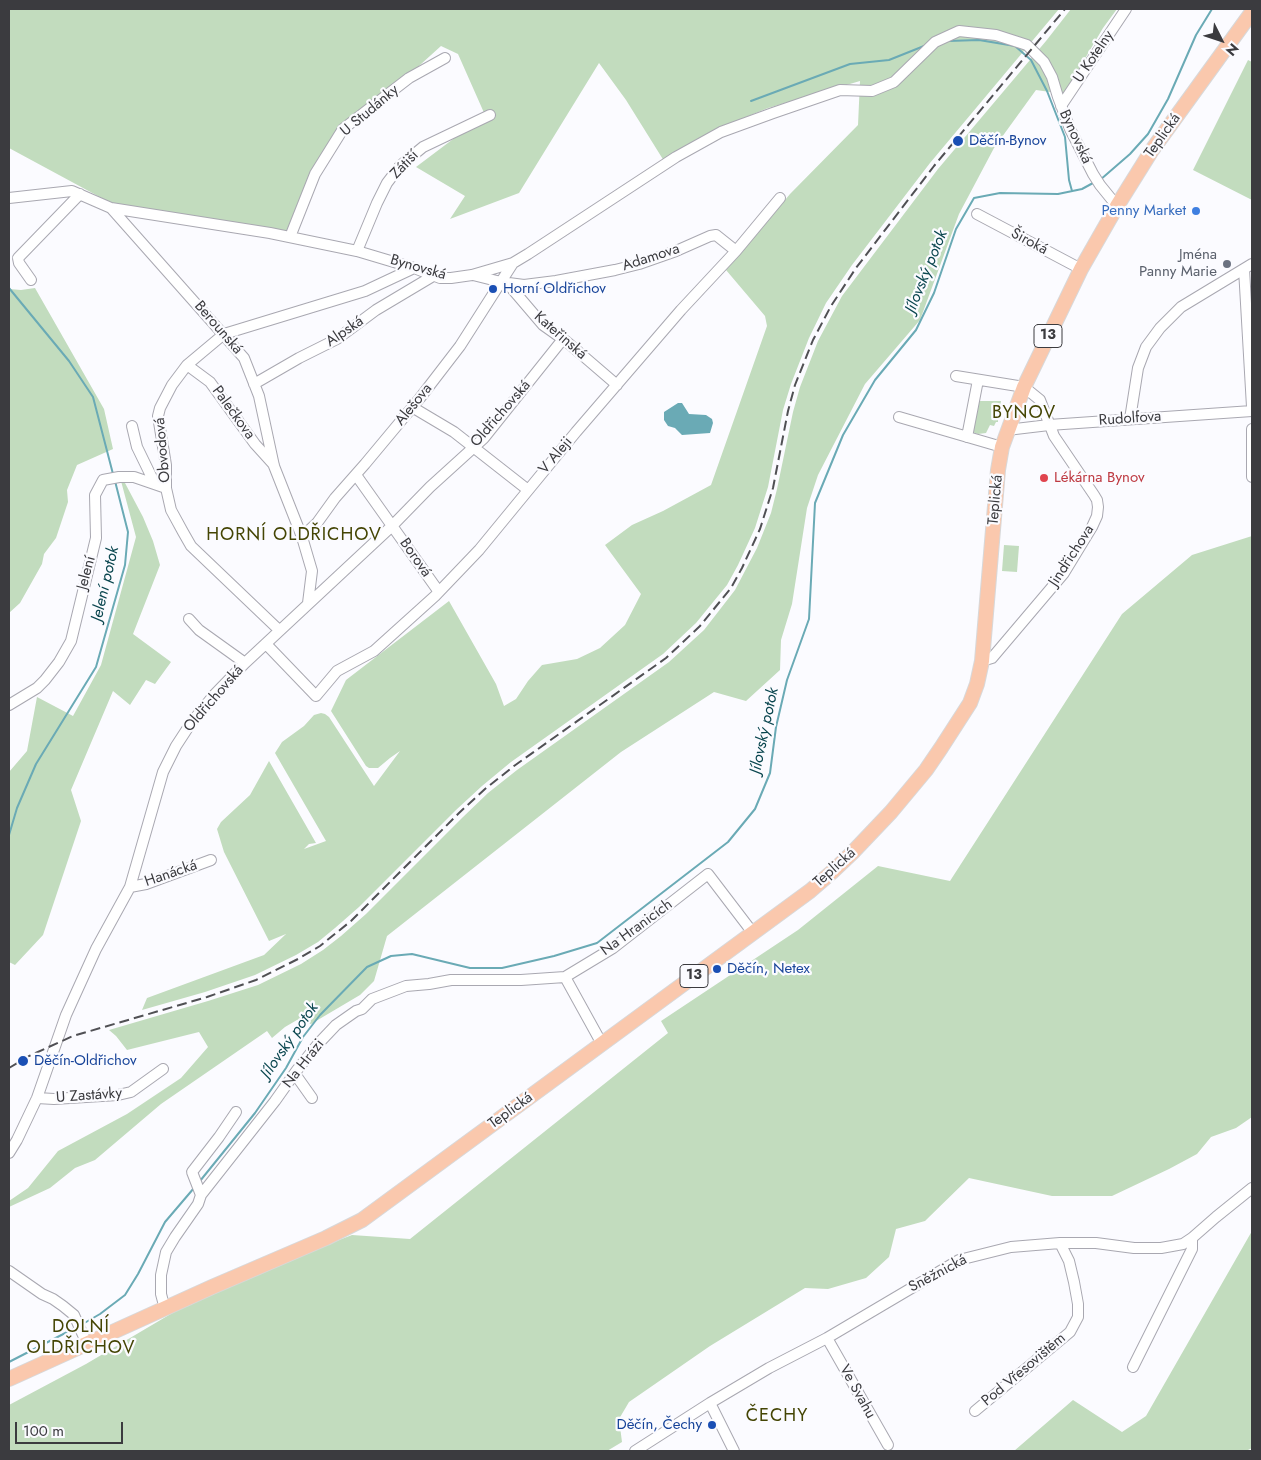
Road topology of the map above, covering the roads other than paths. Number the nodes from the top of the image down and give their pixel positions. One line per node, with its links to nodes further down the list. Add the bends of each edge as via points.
1 (1126, 9): 4 (street, U Kotelny)
2 (1252, 12): 9 (main road, Teplická / 13, via 1152,150)
3 (445, 58): 12 (street, U Studánky, via 409,78 343,129 315,174)
4 (1061, 106): 9 (street, Bynovská, via 1093,174); 15 (street, Bynovská, via 1044,62 1027,45 996,35 959,31 936,42 894,82 872,91 840,90 721,132 676,157)
5 (490, 115): 13 (street, Zátiší, via 422,146 400,166 387,183)
6 (80, 194): 7 (street, Berounská, via 72,191); 10 (street, Berounská); 21 (street, via 18,258)
7 (9, 198)
8 (780, 198): 14 (street, V Aleji)
9 (1117, 206): 18 (main road, Teplická / 13)
10 (110, 208): 12 (street, Bynovská); 23 (street, Berounská)
11 (976, 214): 18 (street, Široká)
12 (290, 237): 13 (street, Bynovská)
13 (357, 251): 17 (street, Bynovská)
14 (736, 251): 22 (street, Adamova, via 716,235 615,270 524,285); 30 (street, V Aleji)
15 (513, 263): 19 (street, Bynovská); 22 (street, Alešova)
16 (1248, 267): 25 (street); 35 (street, via 1180,307 1160,328 1146,347 1138,368)
17 (414, 268): 20 (street, Bynovská); 23 (street, Obvodová, via 365,290)
18 (1081, 269): 31 (main road, Teplická / 13)
19 (472, 275): 20 (street, Bynovská, via 445,279); 22 (street, Adamova)
20 (433, 276): 29 (street, Alpská, via 376,310 337,339)
21 (31, 280)
22 (504, 283): 24 (street, Kateřinská, via 543,325); 32 (street, Alešova)
23 (224, 334): 26 (street, Obvodová); 29 (street, Berounská, via 244,358)
24 (562, 339): 30 (street, Kateřinská); 42 (street, Oldřichovská, via 484,438)
25 (1250, 348): 33 (street)
26 (188, 365): 44 (street, Palečkova, via 210,382); 48 (street, Obvodová, via 172,385 158,416 166,465)
27 (956, 376): 28 (street)
28 (978, 380): 31 (street); 40 (street)
29 (254, 384): 44 (street, Berounská)
30 (617, 385): 49 (street, V Aleji)
31 (1024, 387): 36 (street, Jindřichova, via 1040,400); 39 (main road, Teplická / 13)
32 (412, 408): 42 (street); 45 (street, Alešova)
33 (1252, 409): 35 (street, Rudolfova)
34 (899, 417): 40 (street)
35 (1130, 420): 36 (street, Rudolfova)
36 (1049, 425): 39 (street, Rudolfova); 57 (street, Jindřichova, via 1097,500 1097,516 1064,573 992,658)
37 (132, 426): 47 (street, via 137,447)
38 (1252, 429): 41 (street)
39 (1007, 430): 43 (main road, Teplická / 13)
40 (967, 437): 43 (street)
41 (1252, 445): 46 (street)
42 (473, 447): 49 (street); 50 (street, Oldřichovská)
43 (1002, 448): 57 (main road, Teplická / 13)
44 (274, 466): 51 (street, Berounská)
45 (356, 475): 50 (street, Borová); 51 (street, Alešova)
46 (1252, 477)
47 (155, 484): 48 (street, Jelení); 59 (street, Jelení, via 134,477 103,480 95,495 96,538 71,641 45,680)
48 (166, 488): 55 (street, Obvodová, via 172,510 191,546)
49 (528, 490): 52 (street, V Aleji, via 479,550)
50 (392, 526): 52 (street, Borová); 53 (street, Oldřichovská)
51 (302, 537): 53 (street, Berounská, via 312,571)
52 (439, 592): 56 (street, V Aleji, via 374,651 337,671 316,696)
53 (308, 603): 55 (street, Oldřichovská)
54 (188, 619): 58 (street)
55 (280, 630): 56 (street, Oldřichovská)
56 (266, 644): 58 (street, Oldřichovská)
57 (982, 661): 62 (main road, Teplická / 13, via 970,702 910,791 832,872)
58 (245, 663): 61 (street, Oldřichovská, via 200,712 173,751 157,790)
59 (9, 705)
60 (211, 860): 61 (street, Hanácká)
61 (130, 887): 67 (street, Oldřichovská, via 96,949 66,1015)
62 (753, 933): 63 (street, Na Hranicích, via 708,874 613,948); 64 (main road, Teplická / 13)
63 (565, 976): 64 (street); 66 (street, Na Hrázi, via 451,980 406,986 372,999 336,1025)
64 (602, 1044): 76 (main road, Teplická / 13, via 362,1220)
65 (163, 1069): 67 (street, U Zastávky, via 131,1092 118,1095)
66 (295, 1074): 68 (street); 71 (street, Na Hrázi, via 275,1102)
67 (37, 1098): 70 (street, Oldřichovská)
68 (312, 1098)
69 (236, 1112): 71 (street, via 192,1172)
70 (9, 1153)
71 (199, 1188): 76 (street, Na Hrázi, via 198,1204 166,1252 161,1275)
72 (1252, 1188): 73 (street, Sněžnická)
73 (1192, 1238): 74 (street, Sněžnická, via 1183,1244 1161,1248); 79 (street, via 1192,1249)
74 (1060, 1243): 77 (street, Sněžnická, via 1011,1247 959,1260); 82 (street, Pod Vřesovištěm, via 1069,1261 1078,1317 1070,1332)
75 (9, 1271): 78 (street, via 74,1315)
76 (165, 1308): 78 (main road, Teplická / 13)
77 (827, 1338): 81 (street, Sněžnická); 83 (street, Ve Svahu)
78 (85, 1340): 80 (main road, Teplická / 13)
79 (1133, 1367)
80 (9, 1379)
81 (710, 1403): 84 (street, Sněžnická); 85 (street)
82 (975, 1411)
83 (888, 1446)
84 (635, 1451)
85 (734, 1451)

